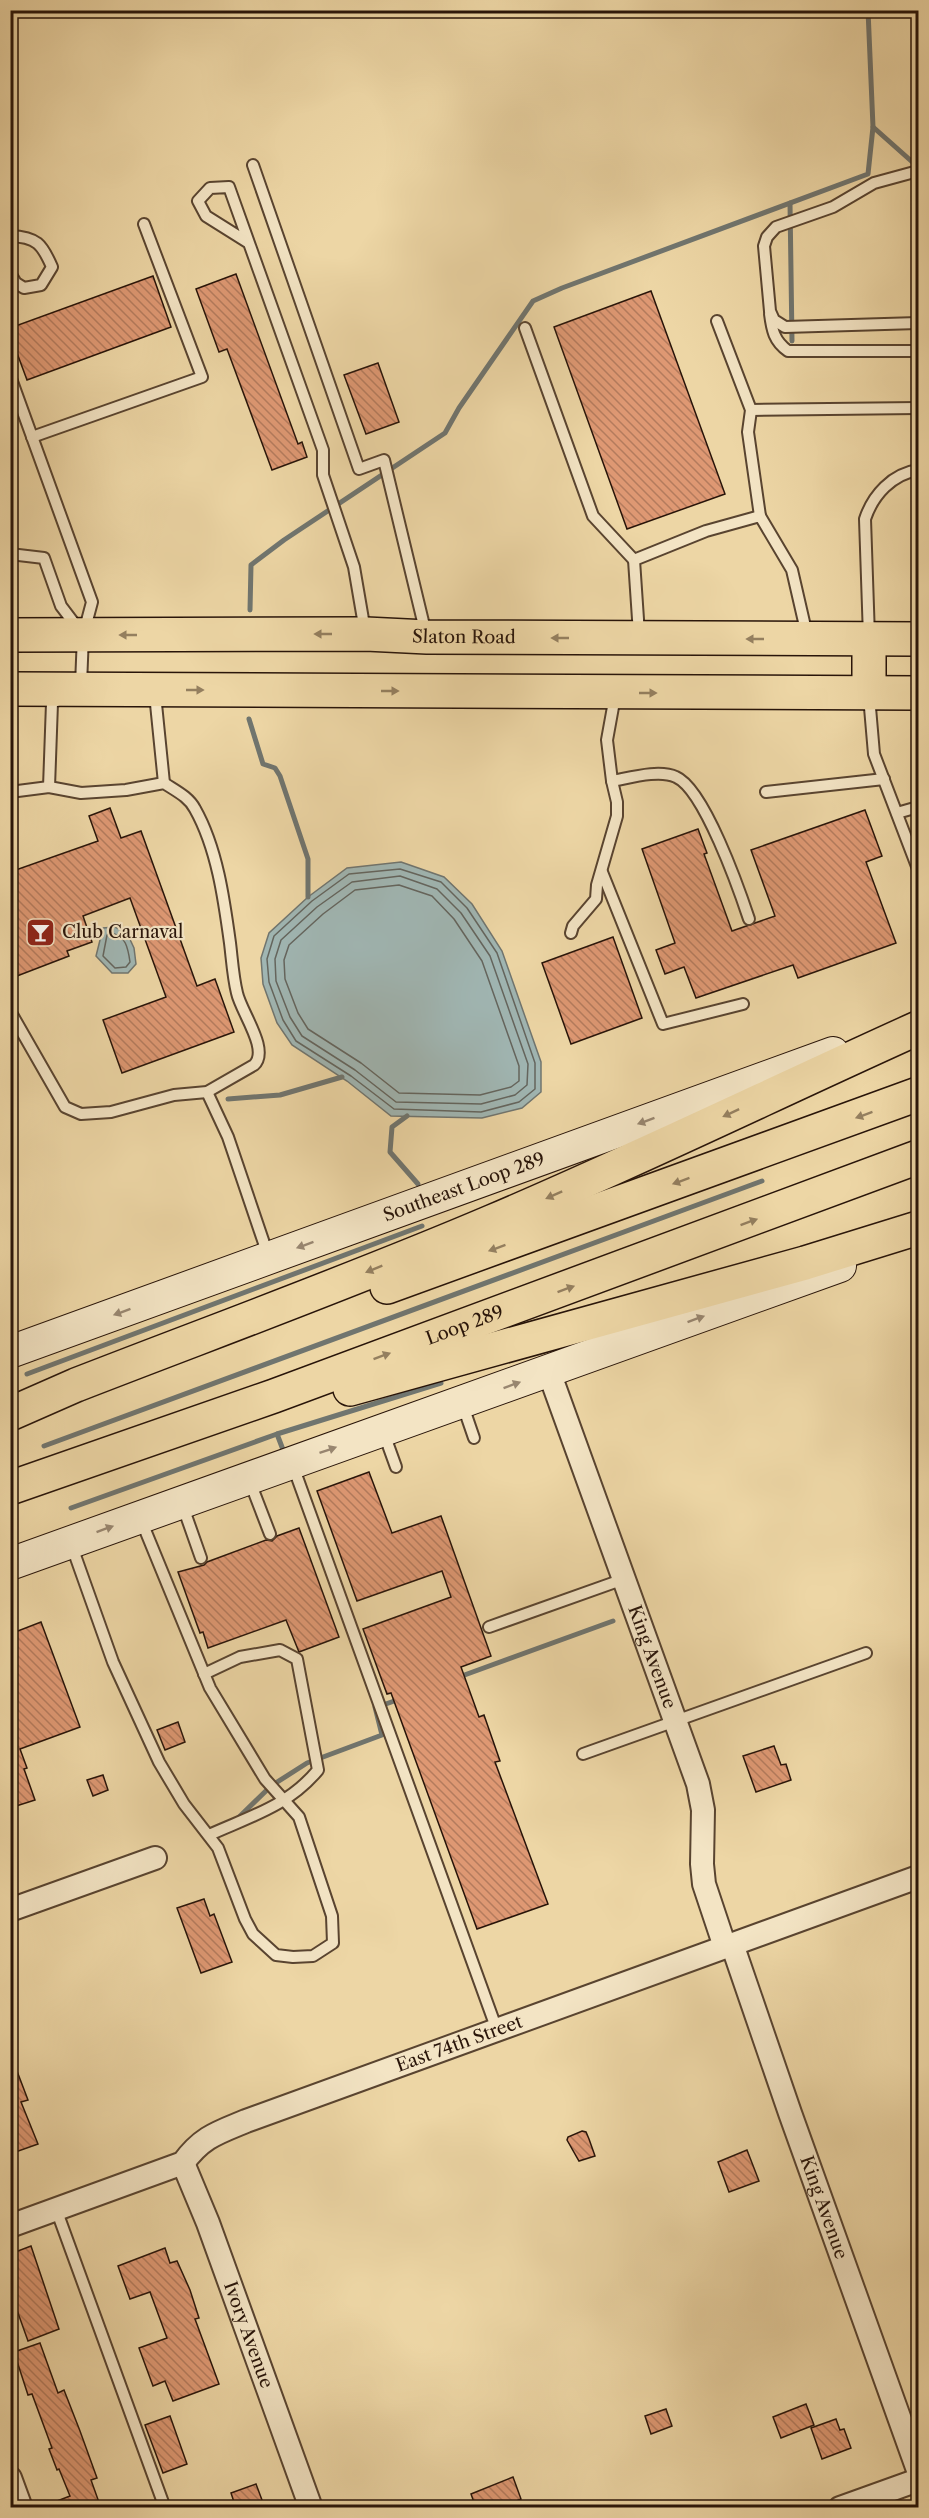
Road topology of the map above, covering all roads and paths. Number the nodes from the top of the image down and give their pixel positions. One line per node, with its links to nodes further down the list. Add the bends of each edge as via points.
1 (253, 165): 23 (lane, via 359,469 384,460)
2 (918, 171): 7 (lane, via 874,183 833,207 776,227 764,246)
3 (144, 224): 15 (lane, via 202,377)
4 (10, 236): 6 (lane, via 27,236 43,247 52,267 41,285 24,288)
5 (249, 243): 5 (lane, via 229,187 210,188 198,201 206,216); 20 (lane, via 324,450 324,475 354,567)
6 (10, 273)
7 (770, 311): 9 (lane, via 774,320 785,327); 11 (lane, via 773,331 788,351)
8 (717, 321): 14 (lane)
9 (918, 323)
10 (525, 328): 19 (lane, via 594,516)
11 (918, 351)
12 (10, 376): 15 (lane)
13 (918, 408): 14 (lane)
14 (751, 410): 17 (lane, via 748,432)
15 (32, 437): 22 (lane, via 92,602)
16 (918, 470): 26 (lane, via 889,484 870,504 866,519)
17 (760, 516): 19 (lane, via 706,531); 25 (lane, via 792,570)
18 (10, 554): 22 (lane, via 44,558 61,606)
19 (634, 560): 24 (lane)
20 (366, 634): 22 (highway, Slaton Road, one-way to 22); 23 (highway, Slaton Road)
21 (10, 635): 22 (highway, Slaton Road)
22 (83, 635): 29 (lane)
23 (427, 637): 24 (highway, Slaton Road, one-way to 23)
24 (639, 638): 25 (highway, Slaton Road, one-way to 24)
25 (808, 639): 26 (highway, Slaton Road)
26 (869, 639): 27 (highway, Slaton Road); 32 (highway)
27 (918, 639)
28 (10, 689): 29 (highway)
29 (81, 689): 30 (highway); 37 (lane, via 52,703)
30 (154, 690): 31 (highway, one-way to 31); 36 (lane)
31 (615, 693): 32 (highway, one-way to 32); 35 (lane, via 607,733)
32 (868, 693): 33 (highway); 34 (lane, via 874,754)
33 (918, 693)
34 (884, 779): 39 (lane); 41 (lane)
35 (612, 781): 43 (lane, via 617,816); 44 (lane, via 652,774 676,777 690,791 718,838)
36 (164, 783): 37 (lane, via 81,793); 50 (lane, via 190,800 211,850 225,903 237,994 260,1049 254,1065)
37 (49, 787): 38 (lane)
38 (10, 792)
39 (766, 792)
40 (918, 807): 41 (lane)
41 (897, 813): 42 (lane)
42 (918, 869)
43 (602, 872): 45 (lane, via 596,899); 46 (lane, via 663,1024)
44 (749, 919)
45 (571, 933)
46 (743, 1004)
47 (10, 1011): 50 (lane, via 65,1107 81,1114 111,1112 174,1095)
48 (918, 1022): 55 (main road, Southeast Loop 289, one-way to 55)
49 (918, 1028): 59 (highway, one-way to 59, via 490,1223)
50 (207, 1092): 55 (lane, via 228,1137)
51 (918, 1094): 60 (highway, one-way to 60)
52 (918, 1157): 66 (highway, Loop 289, one-way to 52, via 340,1372)
53 (918, 1228): 68 (highway, via 212,1430)
54 (918, 1236): 57 (main road, one-way to 54)
55 (269, 1258): 56 (main road, Southeast Loop 289, one-way to 56)
56 (10, 1352)
57 (549, 1372): 58 (main road, one-way to 57); 74 (street, King Avenue)
58 (462, 1403): 61 (main road); 62 (lane)
59 (10, 1414)
60 (10, 1424)
61 (383, 1431): 63 (main road, one-way to 61); 64 (lane)
62 (474, 1438)
63 (292, 1463): 65 (main road); 86 (lane)
64 (396, 1467)
65 (249, 1479): 67 (main road); 70 (lane)
66 (10, 1488)
67 (181, 1502): 69 (main road); 72 (lane)
68 (10, 1504)
69 (139, 1517): 71 (main road, one-way to 69); 77 (lane)
70 (270, 1534)
71 (70, 1542): 73 (main road); 81 (lane, via 113,1662 159,1762 184,1804)
72 (201, 1558)
73 (10, 1564)
74 (624, 1579): 75 (lane); 78 (street, King Avenue)
75 (489, 1627)
76 (866, 1653): 78 (lane)
77 (204, 1674): 80 (lane, via 265,1779); 80 (lane, via 240,1657 280,1650 297,1659 318,1770)
78 (675, 1721): 79 (lane); 85 (street, King Avenue, via 698,1784 703,1810 704,1884)
79 (583, 1754)
80 (285, 1801): 81 (lane); 81 (lane, via 299,1817 332,1916 333,1943 313,1956 276,1955 253,1934)
81 (209, 1834)
82 (155, 1858): 84 (street)
83 (918, 1877): 85 (street, East 74th Street)
84 (10, 1910)
85 (729, 1946): 86 (street, East 74th Street); 90 (street, King Avenue)
86 (497, 2030): 87 (street, East 74th Street, via 213,2135 195,2146)
87 (183, 2163): 88 (street, East 74th Street); 95 (street, Ivory Avenue)
88 (56, 2209): 89 (street, East 74th Street); 94 (lane)
89 (10, 2226)
90 (918, 2470)
91 (10, 2478): 93 (street)
92 (918, 2480): 96 (street)
93 (21, 2508)
94 (165, 2508)
95 (312, 2508)
96 (840, 2508)

